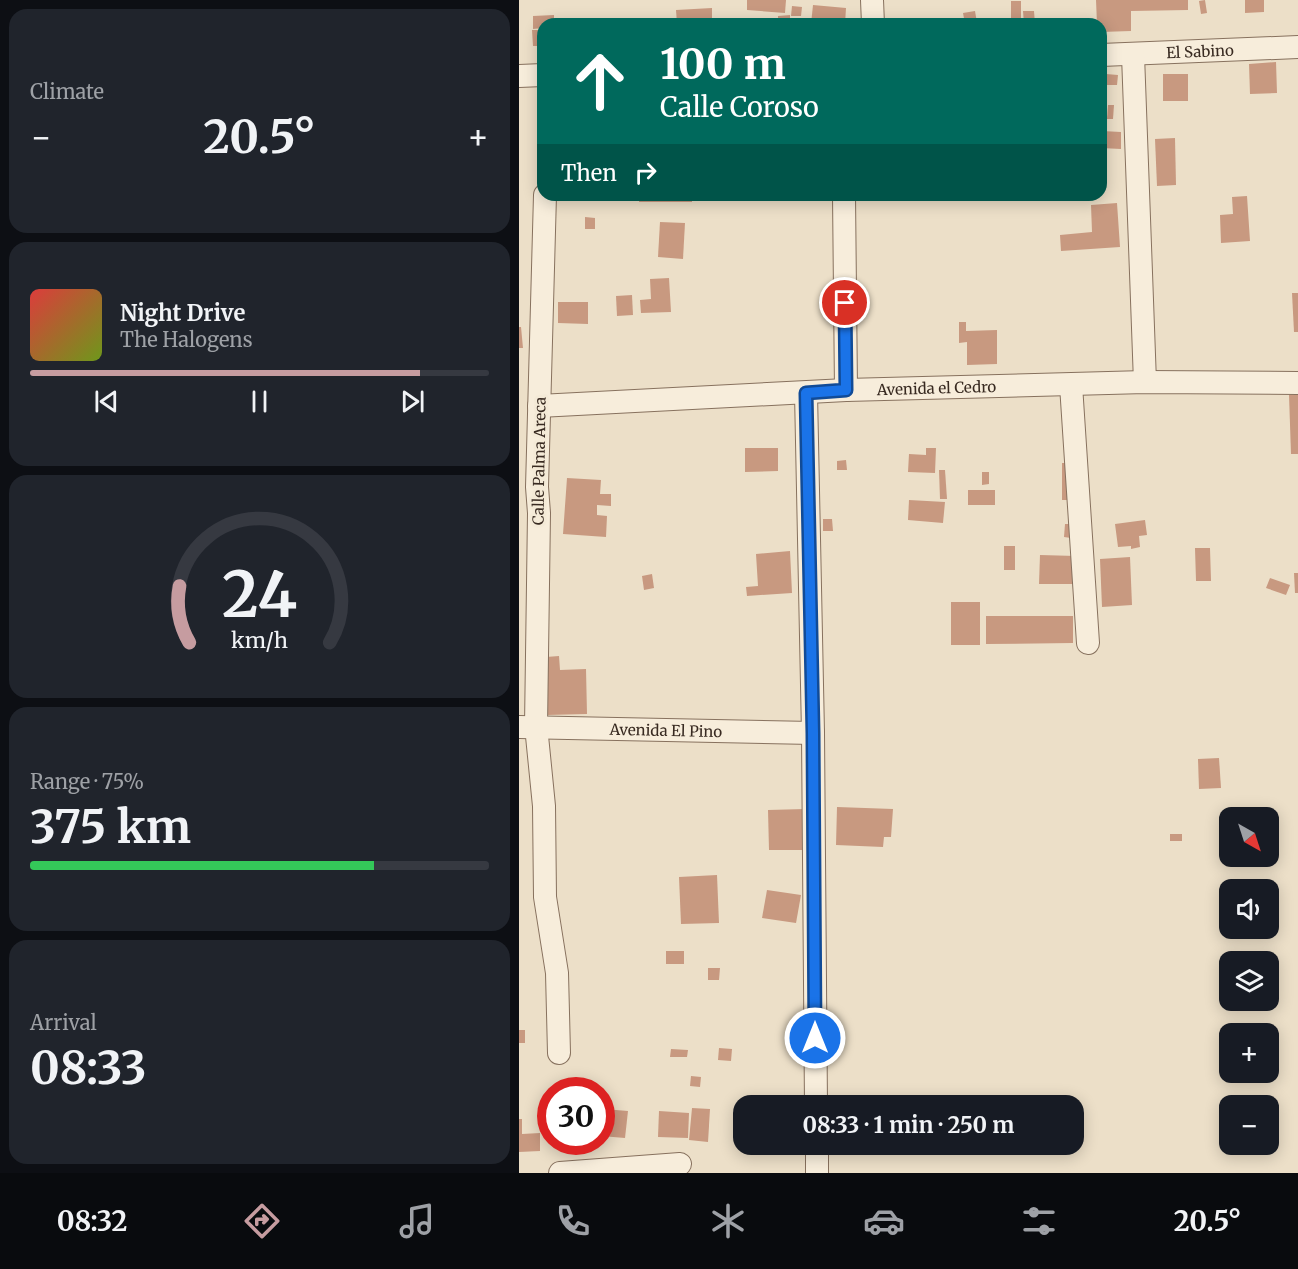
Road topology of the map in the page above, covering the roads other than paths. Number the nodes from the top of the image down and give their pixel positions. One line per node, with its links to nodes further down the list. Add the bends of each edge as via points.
1 (872, 0): 2 (street)
2 (873, 18)
3 (1298, 48): 4 (street, El Sabino)
4 (1133, 55): 5 (street, El Sabino); 10 (street)
5 (1107, 56)
6 (537, 75): 7 (street)
7 (519, 76)
8 (545, 201): 15 (street, Calle Palma Areca)
9 (844, 201): 13 (street)
10 (1145, 382): 11 (street, Avenida el Cedro); 12 (street, Avenida el Cedro)
11 (1298, 383)
12 (1071, 385): 13 (street, Avenida el Cedro); 16 (street)
13 (846, 390): 14 (street, Avenida el Cedro)
14 (806, 393): 15 (street, Avenida el Cedro); 18 (street)
15 (539, 406): 17 (street, Calle Palma Areca, via 539,513)
16 (1088, 644)
17 (527, 727): 18 (street, Avenida El Pino); 19 (street, Calle Palma Areca, via 545,806 545,897 557,973)
18 (813, 733): 20 (street)
19 (559, 1053)
20 (816, 1095)
21 (817, 1155): 24 (street)
22 (680, 1164): 23 (street)
23 (560, 1173)
24 (817, 1173)

